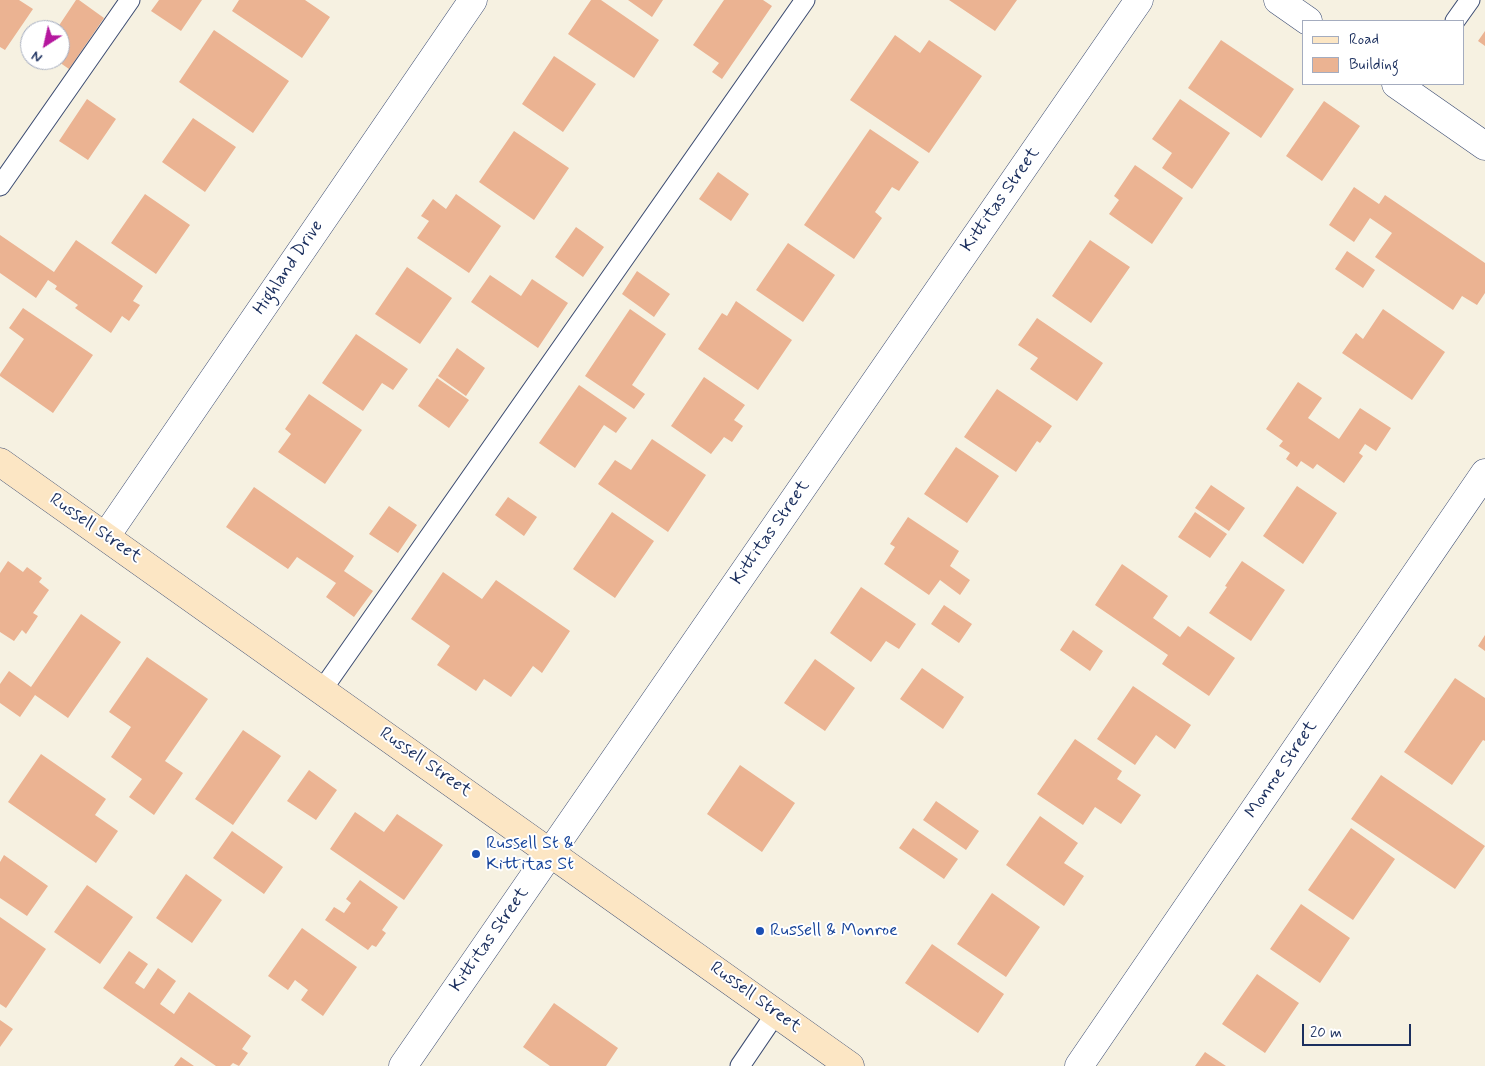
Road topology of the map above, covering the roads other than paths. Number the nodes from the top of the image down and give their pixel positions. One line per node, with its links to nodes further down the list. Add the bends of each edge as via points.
1 (130, 0): 11 (lane)
2 (473, 0): 14 (street, Highland Drive)
3 (805, 0): 15 (lane)
4 (1139, 0): 16 (street, Kittitas Street)
5 (1278, 0): 7 (street)
6 (1470, 0): 8 (lane)
7 (1307, 20)
8 (1456, 20)
9 (1405, 86): 10 (street)
10 (1485, 146)
11 (0, 186)
12 (0, 462): 14 (main road, Russell Street)
13 (1485, 473): 21 (street, Monroe Street)
14 (106, 536): 15 (main road, Russell Street)
15 (322, 690): 16 (main road, Russell Street)
16 (551, 852): 17 (main road, Russell Street); 18 (street, Kittitas Street)
17 (776, 1013): 19 (lane); 20 (main road, Russell Street)
18 (403, 1066)
19 (740, 1066)
20 (850, 1066)
21 (1079, 1066)

